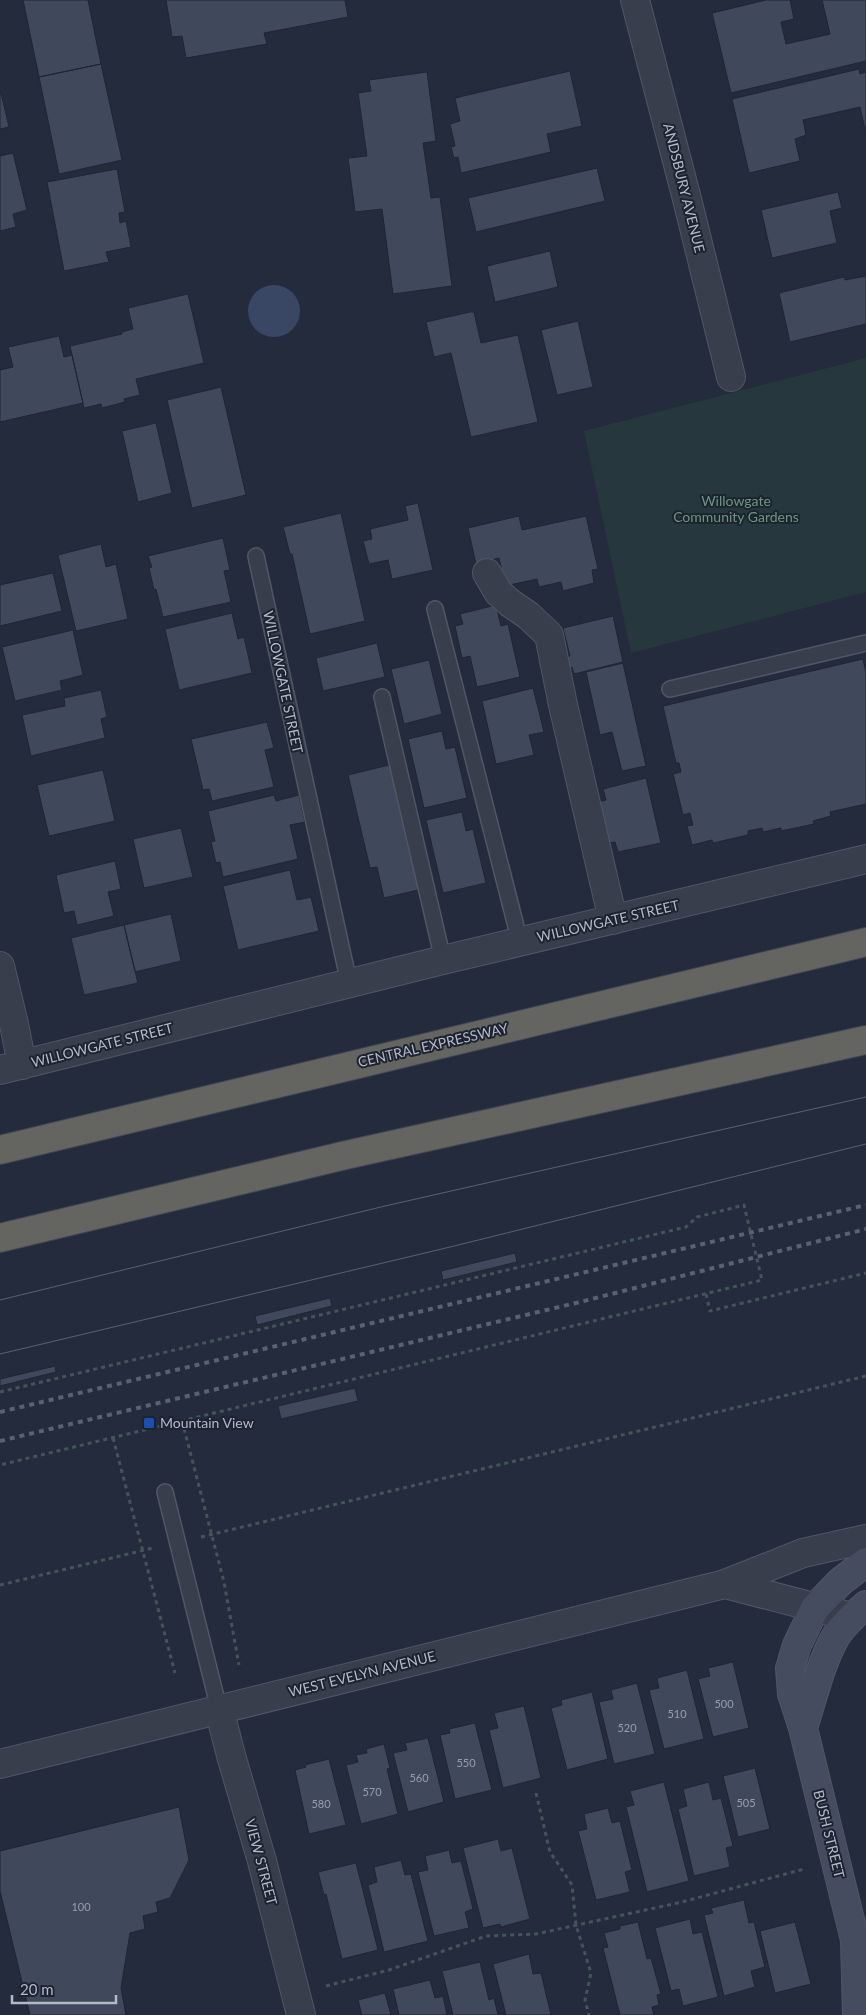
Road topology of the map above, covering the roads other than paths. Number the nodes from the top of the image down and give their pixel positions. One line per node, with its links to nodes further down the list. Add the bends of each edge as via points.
1 (635, 0): 2 (street, ANDSBURY AVENUE)
2 (731, 376)
3 (256, 556): 15 (lane, WILLOWGATE STREET)
4 (487, 573): 10 (street, via 498,592 549,635 562,705)
5 (435, 609): 11 (lane)
6 (866, 643): 7 (lane)
7 (670, 689)
8 (382, 697): 13 (lane)
9 (866, 859): 10 (street, WILLOWGATE STREET)
10 (613, 920): 11 (street, WILLOWGATE STREET)
11 (520, 942): 13 (street, WILLOWGATE STREET)
12 (866, 942): 18 (highway, CENTRAL EXPRESSWAY)
13 (443, 960): 15 (street, WILLOWGATE STREET)
14 (0, 966): 17 (street, via 14,1024)
15 (349, 983): 17 (street, WILLOWGATE STREET)
16 (866, 1040): 19 (highway, via 346,1155)
17 (11, 1067)
18 (0, 1150)
19 (0, 1238)
20 (165, 1492): 26 (lane)
21 (866, 1539): 23 (street, WEST EVELYN AVENUE, via 803,1553)
22 (866, 1562): 24 (main road, BUSH STREET, via 840,1582)
23 (725, 1584): 24 (street, WEST EVELYN AVENUE); 26 (street, WEST EVELYN AVENUE)
24 (815, 1608): 25 (street, WEST EVELYN AVENUE); 27 (main road, BUSH STREET, via 796,1645 790,1668 792,1694)
25 (859, 1611): 27 (main road, via 837,1636 823,1665)
26 (219, 1709): 28 (street, WEST EVELYN AVENUE); 30 (street, VIEW STREET)
27 (803, 1728): 29 (main road, BUSH STREET)
28 (0, 1764)
29 (860, 1948): 31 (main road, BUSH STREET)
30 (298, 2004)
31 (857, 2015)

